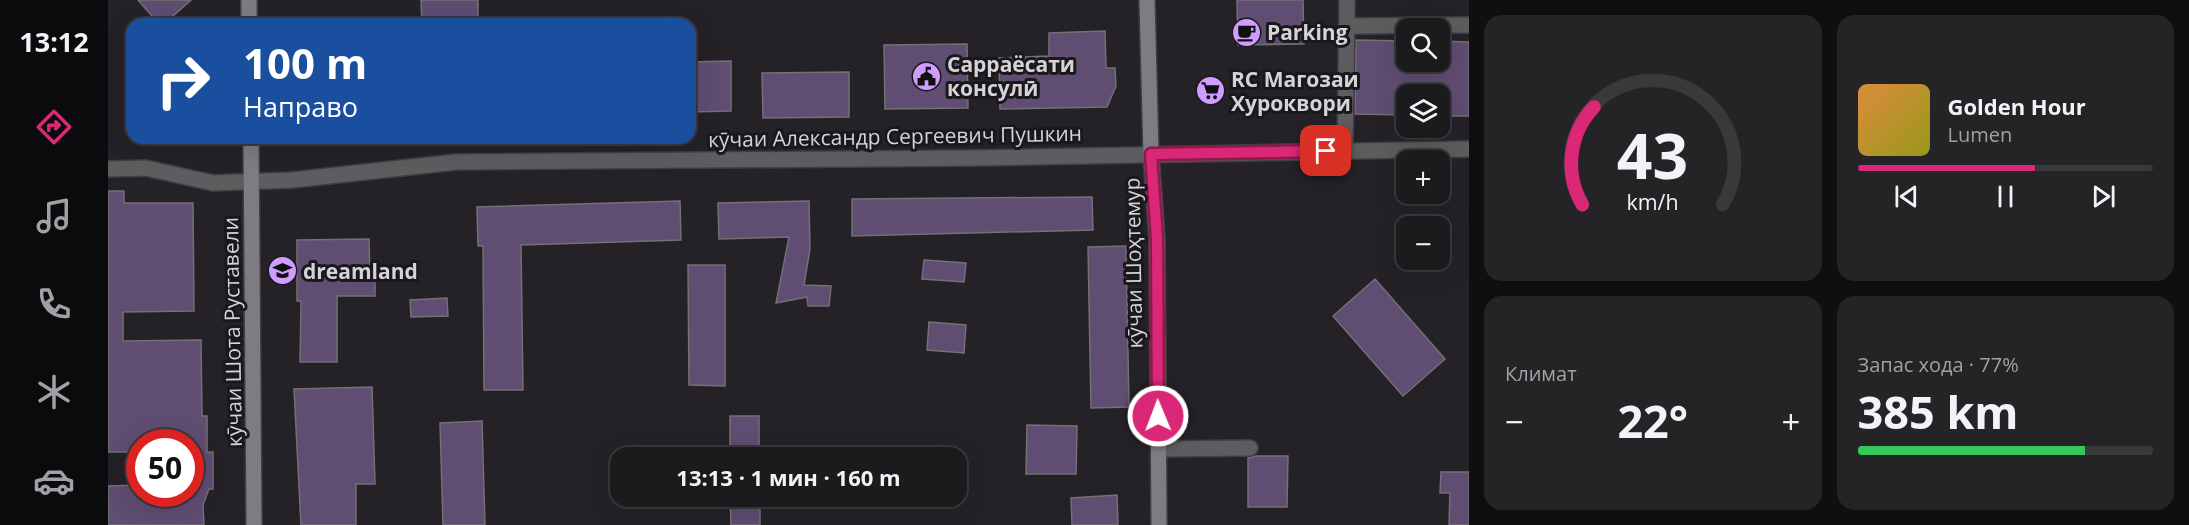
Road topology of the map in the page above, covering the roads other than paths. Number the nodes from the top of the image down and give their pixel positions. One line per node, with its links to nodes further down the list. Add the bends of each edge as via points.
1 (249, 0): 4 (main road)
2 (1147, 0): 10 (main road, кӯчаи Шоҳтемур)
3 (1347, 0): 6 (street)
4 (249, 18)
5 (1469, 25): 6 (street)
6 (1347, 26): 9 (street)
7 (251, 144): 12 (main road, кӯчаи Шота Руставели)
8 (1469, 149): 9 (street, кӯчаи Александр Сергеевич Пушкин)
9 (1346, 151): 10 (street, кӯчаи Александр Сергеевич Пушкин)
10 (1151, 154): 12 (street, кӯчаи Александр Сергеевич Пушкин, via 456,162); 14 (main road, кӯчаи Шоҳтемур, via 1157,239)
11 (108, 169): 12 (street, кӯчаи Александр Сергеевич Пушкин, via 146,168 213,183)
12 (251, 182): 15 (main road, кӯчаи Шота Руставели)
13 (1250, 448): 14 (street)
14 (1160, 449): 16 (main road, кӯчаи Шоҳтемур)
15 (254, 525)
16 (1159, 525)

